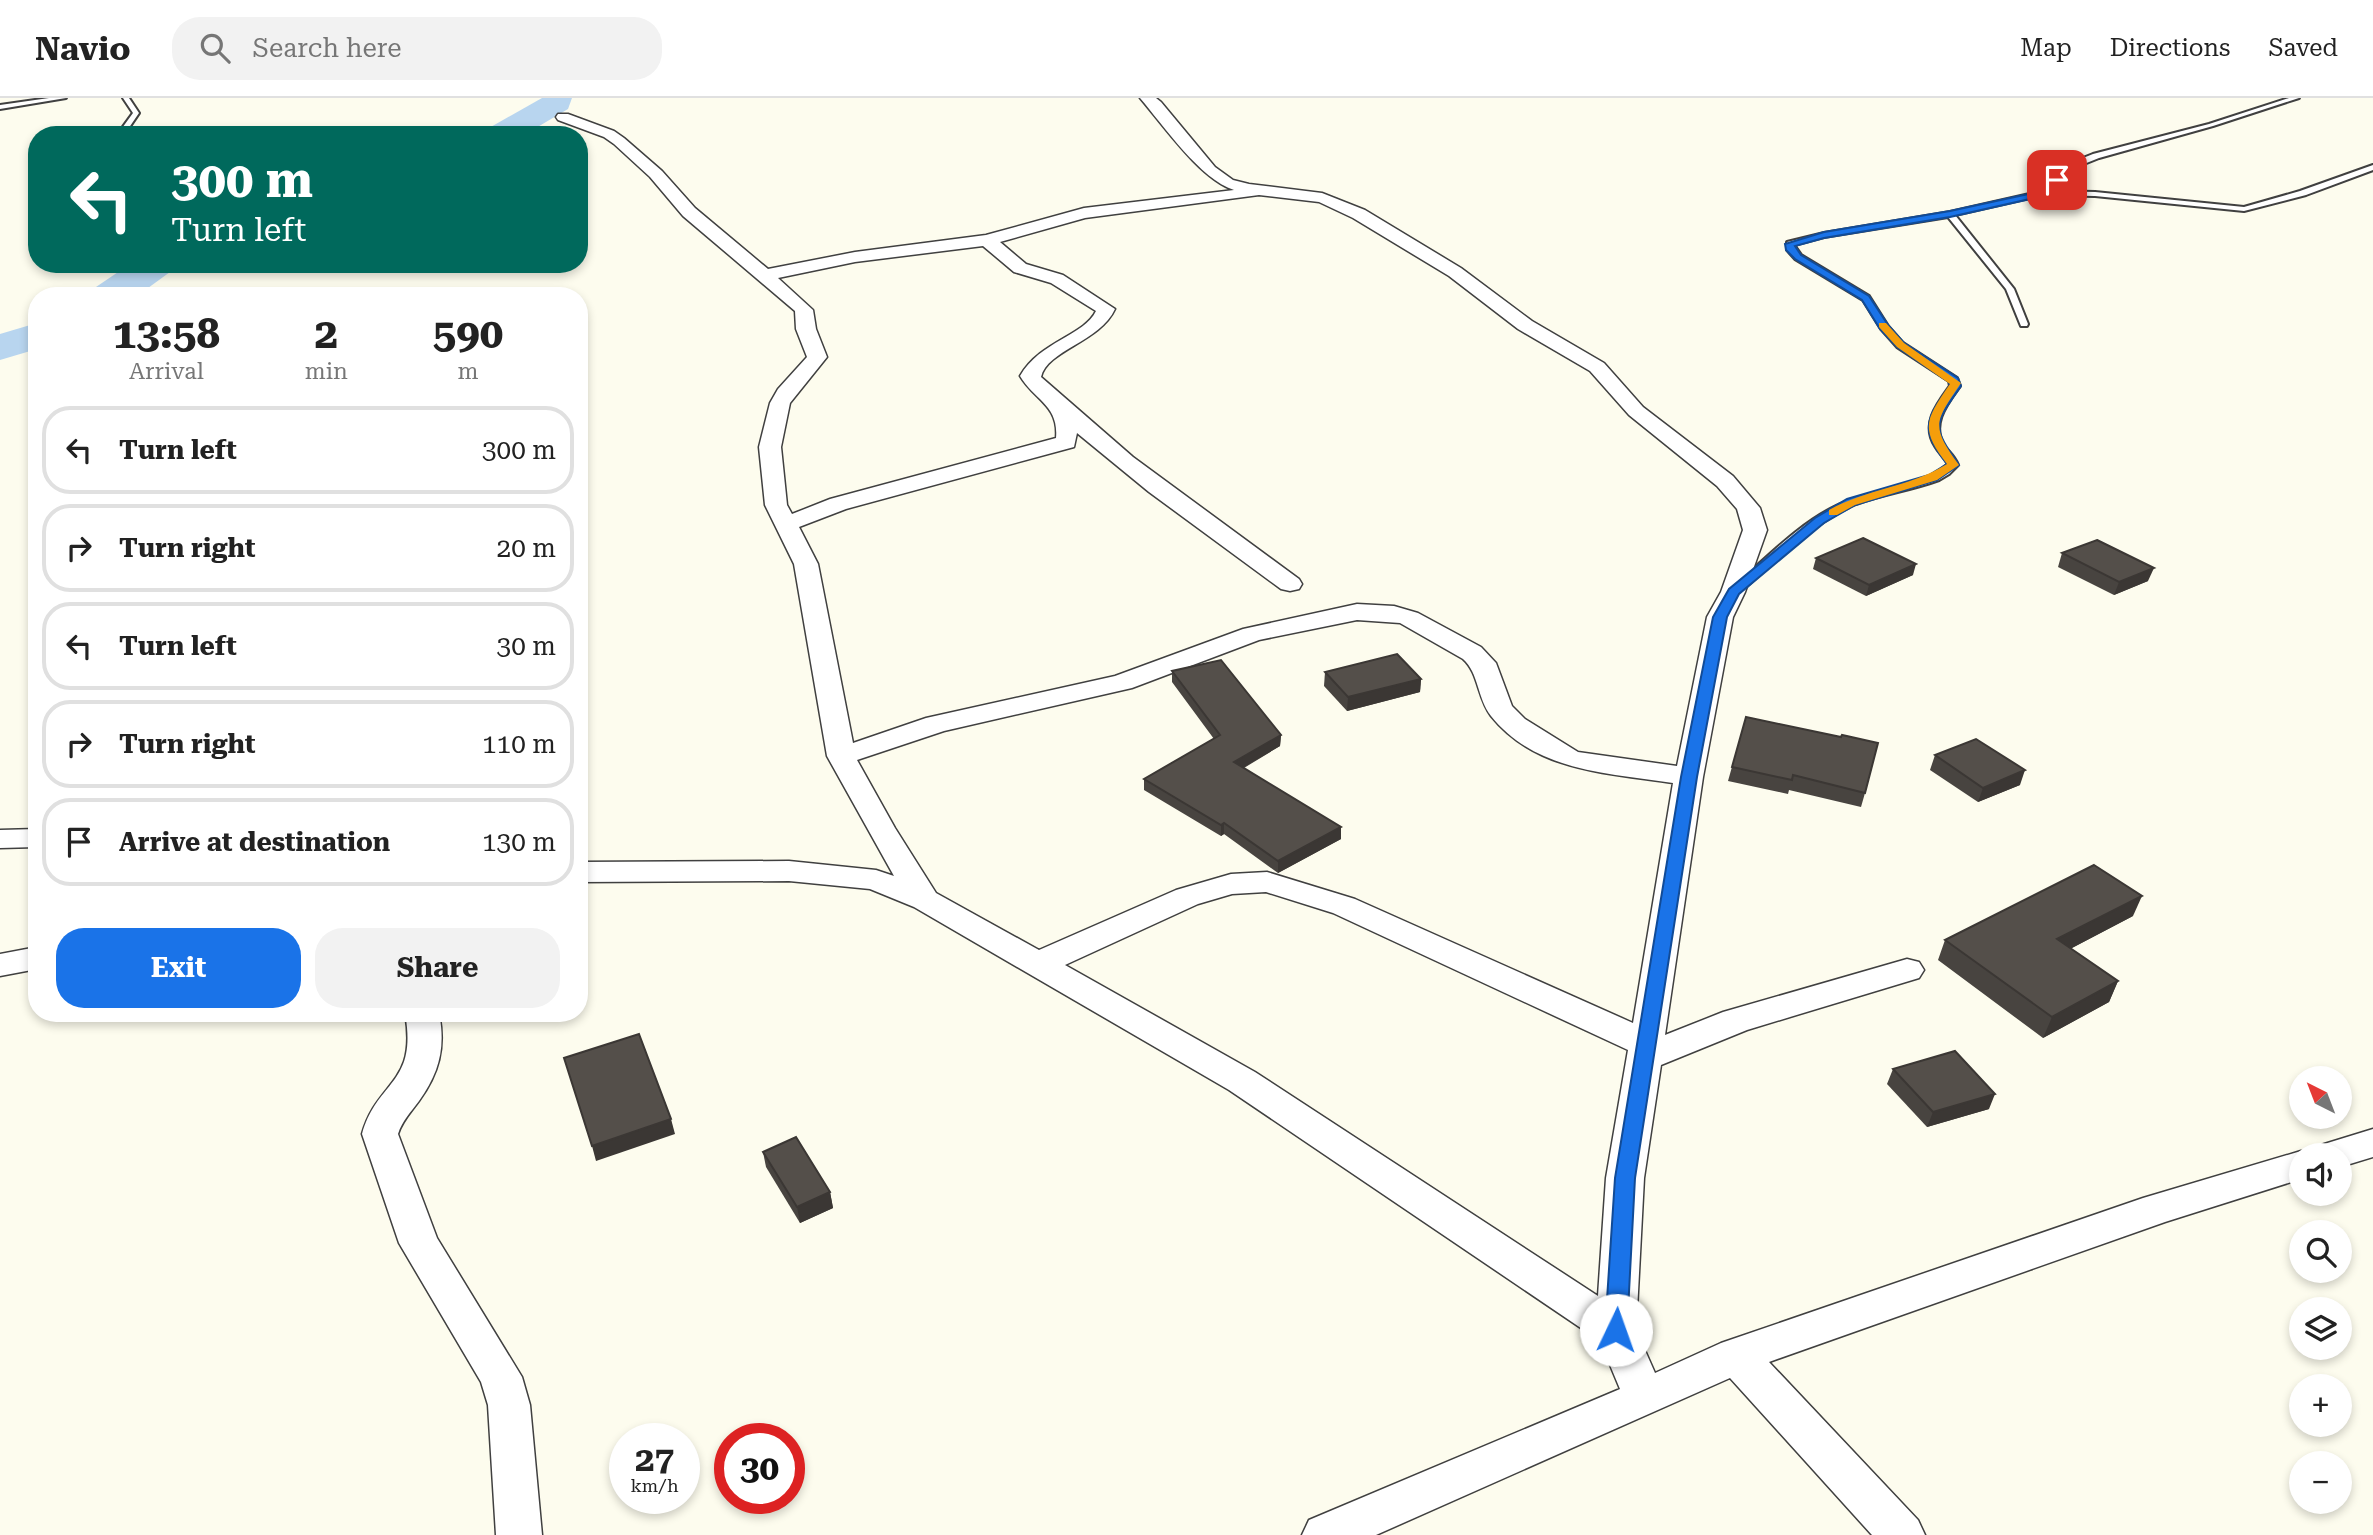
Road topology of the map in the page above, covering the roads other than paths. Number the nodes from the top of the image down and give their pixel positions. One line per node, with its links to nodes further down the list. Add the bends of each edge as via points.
1 (63, 98): 5 (lane)
2 (126, 98): 7 (lane, via 136,113)
3 (1147, 98): 11 (street, via 1209,170 1227,183)
4 (2296, 98): 12 (lane, via 2096,156 2071,166)
5 (0, 107)
6 (563, 117): 8 (street)
7 (127, 126)
8 (587, 126)
9 (588, 126): 15 (street, via 619,141 689,212)
10 (2373, 167): 12 (lane, via 2244,209)
11 (1269, 192): 14 (street, via 1084,213); 20 (street, via 1322,198 1359,214 1455,272 1525,325 1597,367 1636,411 1725,481 1748,508 1755,530)
12 (2041, 193): 13 (lane)
13 (1950, 214): 16 (lane, via 2010,289); 20 (lane, via 1790,244 1798,257 1866,298 1900,345 1954,380 1955,386 1934,415 1933,429 1938,446 1952,460 1951,469 1851,502 1819,521)
14 (987, 240): 15 (street, via 878,253); 17 (street, via 1020,268 1057,279 1107,309 1099,322 1033,368 1033,381)
15 (764, 275): 18 (street, via 804,310 816,354 814,363 780,403 770,447 776,505)
16 (2024, 324)
17 (1061, 409): 18 (street, via 1066,442 838,504); 19 (street, via 1188,513)
18 (784, 525): 21 (street, via 806,565)
19 (1290, 584)
20 (1733, 592): 22 (street, via 1720,617)
21 (841, 755): 22 (street, via 936,724 1123,682 1252,634 1357,612 1409,618 1472,653 1483,663 1502,712 1525,732 1571,759); 26 (street)
22 (1689, 777): 32 (street)
23 (28, 838): 24 (street)
24 (0, 839)
25 (588, 872): 26 (street, via 836,875 876,880)
26 (925, 900): 28 (street)
27 (28, 960): 29 (street)
28 (1038, 964): 32 (street, via 1187,897 1231,884 1266,882 1344,906); 36 (street, via 1242,1081)
29 (0, 965)
30 (1907, 970): 32 (street)
31 (424, 1022): 39 (street, via 426,1056 419,1073 383,1121 380,1134 419,1243 501,1377 509,1405)
32 (1646, 1051): 36 (street, via 1625,1178)
33 (2373, 1143): 34 (street)
34 (2352, 1149)
35 (2289, 1169): 37 (street, via 2157,1209)
36 (1616, 1330): 38 (street)
37 (1736, 1356): 38 (street); 41 (street)
38 (1645, 1398): 40 (street)
39 (519, 1535)
40 (1325, 1535)
41 (1902, 1535)

